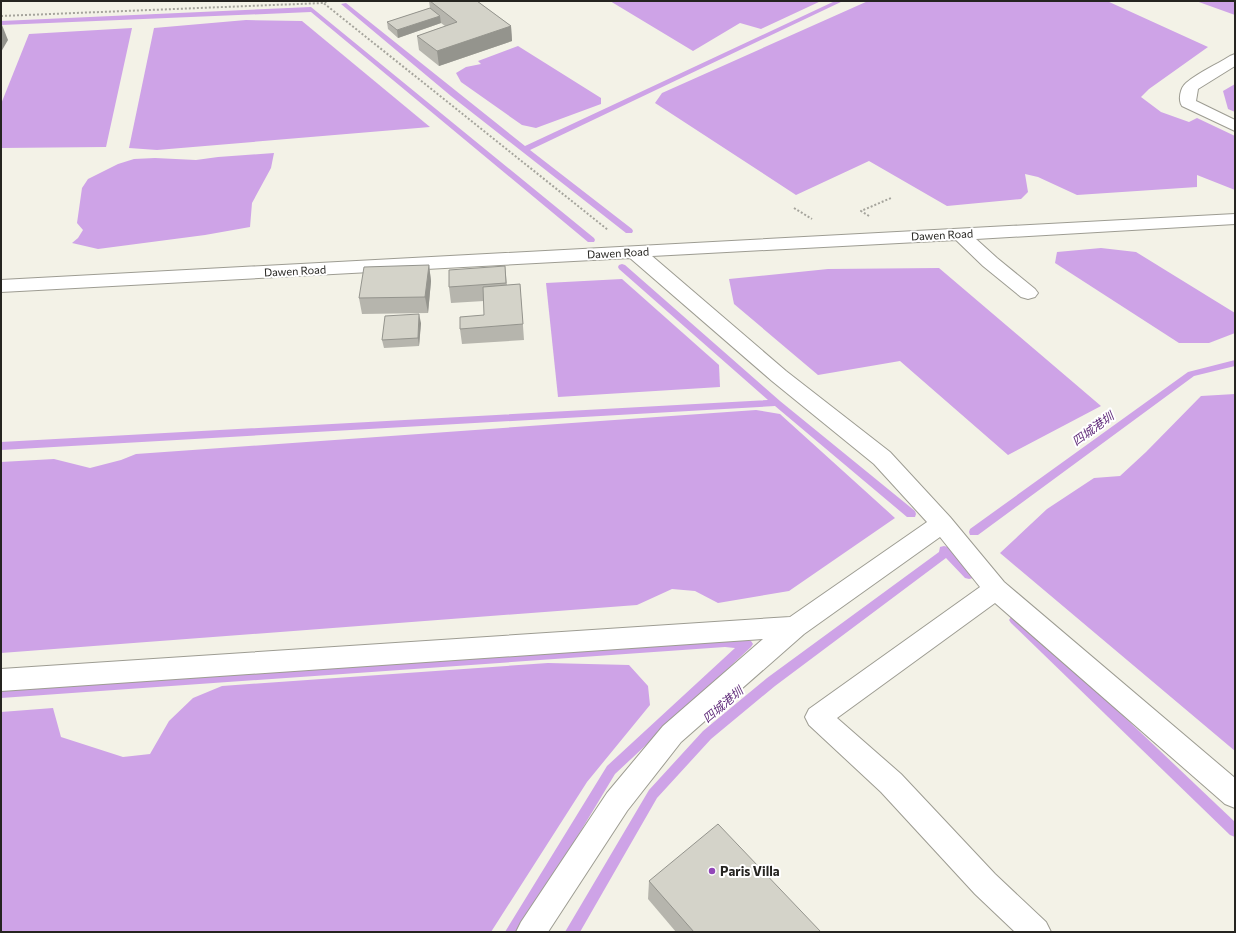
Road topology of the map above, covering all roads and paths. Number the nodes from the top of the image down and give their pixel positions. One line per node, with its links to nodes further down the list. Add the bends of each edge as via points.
1 (328, 1): 2 (path)
2 (322, 2): 3 (path); 8 (path)
3 (1, 16)
4 (1235, 59): 5 (street, via 1191,87 1188,96 1188,104)
5 (1235, 126)
6 (1235, 219): 7 (street, Dawen Road)
7 (961, 234): 8 (street, Dawen Road); 10 (street)
8 (635, 252): 9 (street, Dawen Road); 11 (street, via 779,376 882,458)
9 (1, 286)
10 (1028, 293)
11 (942, 523): 12 (street); 13 (street)
12 (996, 589): 15 (street); 17 (street, via 818,717 891,783 985,884)
13 (795, 627): 14 (street); 16 (street, via 672,734 617,802)
14 (1, 680)
15 (1235, 795)
16 (531, 932)
17 (1036, 932)

